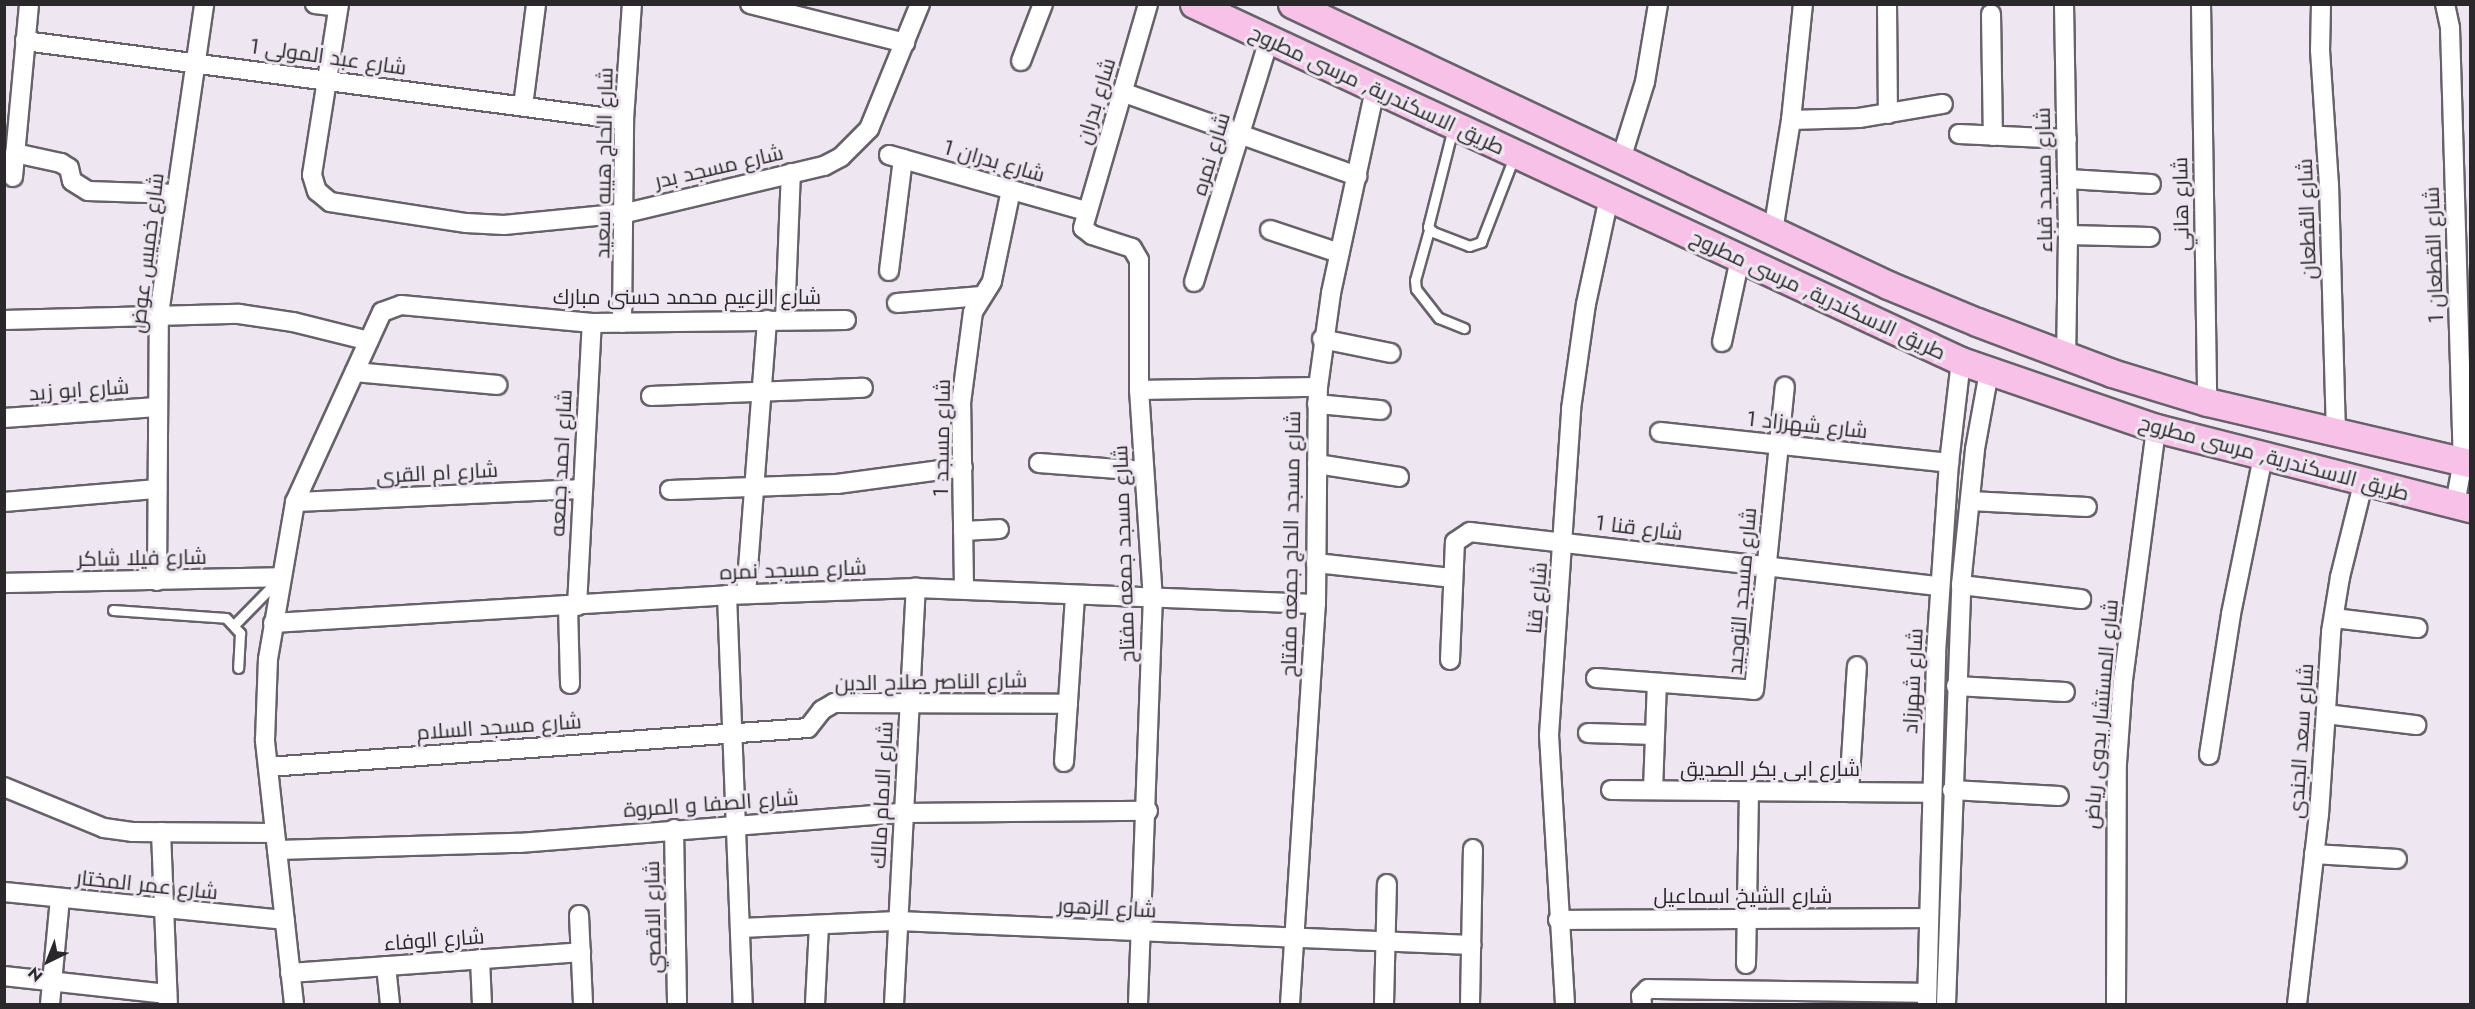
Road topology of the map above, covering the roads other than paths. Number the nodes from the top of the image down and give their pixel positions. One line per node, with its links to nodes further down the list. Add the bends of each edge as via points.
1 (29, 4): 22 (street)
2 (204, 4): 24 (street, شارع خميس عوض)
3 (315, 4): 18 (street)
4 (536, 4): 30 (street)
5 (632, 4): 32 (street, شارع الحاج هيبه سعيد)
6 (920, 4): 23 (street)
7 (1043, 4): 25 (street)
8 (1148, 4): 28 (street, شارع بدران)
9 (1194, 4): 21 (main road, طريق الاسكندرية, مرسى مطروح)
10 (1292, 4): 41 (main road, طريق الاسكندرية, مرسى مطروح)
11 (1658, 4): 41 (street, via 1645,82)
12 (1803, 4): 33 (street)
13 (1887, 4): 31 (street)
14 (2064, 4): 38 (street, شارع مسجد قباء)
15 (2201, 4): 85 (street, شارع هاني)
16 (2321, 4): 91 (street, شارع القطعان)
17 (2445, 4): 94 (street, شارع القطعان 1, via 2450,28)
18 (338, 6): 26 (street, شارع مسجد بدر)
19 (749, 10): 23 (street)
20 (1991, 14): 37 (street)
21 (1269, 40): 27 (main road, طريق الاسكندرية, مرسى مطروح); 36 (street, شارع نمره)
22 (26, 41): 24 (street, شارع عبد المولى 1); 39 (street)
23 (905, 43): 42 (street, شارع مسجد بدر, via 868,129 857,145 824,166)
24 (195, 61): 26 (street, شارع عبد المولى 1); 48 (street, شارع خميس عوض)
25 (1021, 61)
26 (327, 79): 30 (street, شارع عبد المولى 1); 51 (street, شارع مسجد بدر, via 312,176 317,191 330,202 504,225)
27 (1375, 90): 34 (main road, طريق الاسكندرية, مرسى مطروح); 43 (street, شارع مسجد الحاج جمعه مفتاح)
28 (1122, 92): 36 (street); 50 (street, شارع بدران)
29 (1943, 105): 31 (street)
30 (523, 106): 32 (street, شارع عبد المولى 1)
31 (1888, 114): 33 (street)
32 (624, 120): 51 (street, شارع الحاج هيبه سعيد)
33 (1791, 120): 54 (street)
34 (1454, 126): 40 (main road, طريق الاسكندرية, مرسى مطروح); 53 (lane)
35 (1959, 134): 37 (street)
36 (1241, 135): 43 (street); 60 (street, شارع نمره)
37 (1993, 136): 38 (street)
38 (2067, 139): 45 (street, شارع مسجد قباء)
39 (15, 153): 44 (street); 48 (street, via 61,163 69,168 72,182 88,191)
40 (1515, 154): 49 (main road, طريق الاسكندرية, مرسى مطروح); 53 (lane, via 1481,242 1469,246)
41 (1622, 159): 54 (main road, طريق الاسكندرية, مرسى مطروح)
42 (791, 173): 51 (street, شارع مسجد بدر); 65 (street)
43 (1357, 176): 57 (street, شارع مسجد الحاج جمعه مفتاح)
44 (13, 177)
45 (2068, 179): 46 (street); 55 (street, شارع مسجد قباء)
46 (2151, 184)
47 (1011, 190): 50 (street, شارع بدران 1); 59 (street, شارع بدران 1, via 896,157); 61 (street, شارع مسجد 1, via 992,280)
48 (177, 194): 63 (street, شارع خميس عوض)
49 (1609, 198): 58 (main road, طريق الاسكندرية, مرسى مطروح); 113 (street, شارع قنا, via 1577,356)
50 (1086, 211): 81 (street, شارع مسجد جمعه مفتاح, via 1086,233 1137,253)
51 (626, 213): 68 (street, شارع الحاج هيبه سعيد)
52 (1270, 230): 57 (street)
53 (1429, 230): 69 (lane, via 1416,289 1439,318)
54 (1773, 231): 74 (main road, طريق الاسكندرية, مرسى مطروح, via 1888,285)
55 (2068, 235): 56 (street); 74 (street, شارع مسجد قباء)
56 (2150, 237)
57 (1340, 253): 70 (street, شارع مسجد الحاج جمعه مفتاح)
58 (1740, 259): 72 (street); 75 (main road, طريق الاسكندرية, مرسى مطروح)
59 (889, 271)
60 (1194, 282)
61 (982, 296): 62 (street); 98 (street, شارع مسجد 1, via 973,312 961,403)
62 (897, 303)
63 (159, 314): 64 (street); 71 (street, via 264,316); 86 (street, شارع خميس عوض)
64 (4, 320)
65 (776, 320): 66 (street, شارع الزعيم محمد حسنى مبارك); 68 (street, شارع الزعيم محمد حسنى مبارك); 82 (street)
66 (846, 320)
67 (592, 323): 68 (street, شارع الزعيم محمد حسنى مبارك); 71 (street, شارع الزعيم محمد حسنى مبارك, via 394,305 382,312); 103 (street, شارع احمد جمعه)
68 (622, 323)
69 (1464, 328)
70 (1322, 339): 73 (street); 83 (street, شارع مسجد الحاج جمعه مفتاح)
71 (369, 341): 76 (street, شارع الزعيم محمد حسنى مبارك)
72 (1722, 342)
73 (1391, 352)
74 (2066, 356): 85 (main road, طريق الاسكندرية, مرسى مطروح)
75 (1961, 361): 77 (main road, طريق الاسكندرية, مرسى مطروح); 96 (street, شارع شهرزاد)
76 (355, 372): 78 (street); 108 (street, شارع الزعيم محمد حسنى مبارك)
77 (1989, 372): 89 (main road, طريق الاسكندرية, مرسى مطروح); 106 (street, شارع شهرزاد)
78 (497, 385)
79 (1785, 387): 92 (street, شارع مسجد التوحيد)
80 (863, 388): 82 (street)
81 (1139, 390): 83 (street); 99 (street, شارع مسجد جمعه مفتاح)
82 (762, 392): 84 (street); 104 (street)
83 (1318, 395): 87 (street); 97 (street, شارع مسجد الحاج جمعه مفتاح)
84 (651, 396)
85 (2207, 402): 91 (main road, طريق الاسكندرية, مرسى مطروح)
86 (157, 407): 88 (street, شارع ابو زيد); 102 (street, شارع خميس عوض)
87 (1381, 410)
88 (4, 418)
89 (2156, 428): 93 (main road, طريق الاسكندرية, مرسى مطروح); 212 (street, شارع المستشار بدوى رياض, via 2117,751 2113,847)
90 (1660, 432): 92 (street, شارع شهرزاد 1)
91 (2336, 432): 94 (main road, طريق الاسكندرية, مرسى مطروح)
92 (1780, 445): 96 (street, شارع شهرزاد 1); 115 (street, شارع مسجد التوحيد)
93 (2263, 457): 101 (main road, طريق الاسكندرية, مرسى مطروح); 151 (street, via 2231,614)
94 (2467, 462): 109 (street, شارع القطعان 1)
95 (1039, 463): 99 (street)
96 (1948, 463): 121 (street, شارع شهرزاد)
97 (1317, 464): 100 (street); 114 (street, شارع مسجد الحاج جمعه مفتاح)
98 (963, 467): 104 (street, via 837,484); 112 (street, شارع مسجد 1)
99 (1144, 471): 128 (street, شارع مسجد جمعه مفتاح)
100 (1399, 477)
101 (2363, 484): 109 (main road, طريق الاسكندرية, مرسى مطروح); 132 (street, شارع سعد الجندى)
102 (157, 489): 107 (street); 118 (street, شارع خميس عوض)
103 (581, 489): 108 (street, شارع ام القرى); 130 (street, شارع احمد جمعه)
104 (754, 489): 105 (street); 124 (street)
105 (670, 490)
106 (1970, 501): 110 (street); 120 (street, شارع شهرزاد)
107 (4, 502)
108 (295, 502): 116 (street, شارع الزعيم محمد حسنى مبارك)
109 (2463, 506)
110 (2087, 507)
111 (999, 529): 112 (street)
112 (963, 531): 122 (street, شارع مسجد 1)
113 (1564, 542): 115 (street, شارع قنا 1); 117 (street, شارع قنا 1, via 1470,532 1455,542); 179 (street, شارع قنا, via 1549,735)
114 (1316, 563): 117 (street); 129 (street, شارع مسجد الحاج جمعه مفتاح)
115 (1766, 565): 121 (street, شارع قنا 1); 140 (street, شارع مسجد التوحيد, via 1754,690)
116 (281, 577): 118 (street, شارع فيلا شاكر); 133 (street, شارع الزعيم محمد حسنى مبارك); 134 (lane)
117 (1451, 578): 136 (street, شارع قنا 1)
118 (157, 581): 119 (street, شارع فيلا شاكر)
119 (4, 583)
120 (1961, 585): 127 (street); 142 (street, شارع شهرزاد)
121 (1940, 586): 160 (street, شارع شهرزاد)
122 (964, 587): 123 (street, شارع مسجد نمره); 126 (street, شارع مسجد نمره)
123 (916, 588): 124 (street, شارع مسجد نمره); 144 (street, شارع الامام مالك)
124 (746, 594): 125 (street, شارع مسجد نمره)
125 (727, 595): 130 (street, شارع مسجد نمره); 148 (street)
126 (1075, 595): 128 (street, شارع مسجد نمره); 145 (street)
127 (2081, 599)
128 (1153, 600): 129 (street, شارع مسجد نمره); 162 (street, شارع مسجد جمعه مفتاح)
129 (1316, 604): 184 (street, شارع مسجد الحاج جمعه مفتاح)
130 (573, 606): 133 (street, شارع مسجد نمره); 141 (street)
131 (113, 610): 134 (lane, via 226,618)
132 (2334, 618): 135 (street); 146 (street, شارع سعد الجندى)
133 (273, 623): 153 (street, شارع الزعيم محمد حسنى مبارك, via 265,740)
134 (235, 624): 138 (lane, via 240,633)
135 (2417, 628)
136 (1450, 660)
137 (1857, 666): 159 (street)
138 (238, 668)
139 (1596, 678): 140 (street, شارع مسجد التوحيد)
140 (1657, 683): 150 (street)
141 (570, 684)
142 (1956, 686): 143 (street); 157 (street, شارع شهرزاد)
143 (2065, 692)
144 (909, 701): 145 (street, شارع الناصر صلاح الدين); 148 (street, شارع الناصر صلاح الدين, via 834,703 822,710 808,728); 163 (street, شارع الامام مالك)
145 (1068, 704): 152 (street)
146 (2326, 714): 147 (street); 169 (street, شارع سعد الجندى)
147 (2416, 725)
148 (733, 731): 153 (street, شارع مسجد السلام); 164 (street)
149 (1588, 733): 150 (street)
150 (1655, 735): 156 (street)
151 (2209, 755)
152 (1064, 762)
153 (268, 767): 167 (street, شارع الزعيم محمد حسنى مبارك)
154 (4, 787): 166 (street, شارع الصفا و المروة, via 104,828)
155 (1611, 790): 156 (street, شارع ابى بكر الصديق)
156 (1653, 790): 158 (street, شارع ابى بكر الصديق)
157 (1952, 790): 161 (street); 211 (street, شارع شهرزاد)
158 (1749, 791): 159 (street, شارع ابى بكر الصديق); 177 (street)
159 (1849, 792): 160 (street, شارع ابى بكر الصديق)
160 (1930, 793): 176 (street, شارع شهرزاد)
161 (2059, 796)
162 (1148, 811): 163 (street, شارع الصفا و المروة); 183 (street, شارع مسجد جمعه مفتاح)
163 (903, 813): 164 (street, شارع الصفا و المروة); 180 (street, شارع الامام مالك)
164 (738, 825): 165 (street, شارع الصفا و المروة); 182 (street)
165 (674, 829): 167 (street, شارع الصفا و المروة, via 519,843); 201 (street, شارع الاقصي)
166 (161, 832): 167 (street, شارع الصفا و المروة); 174 (street)
167 (276, 841): 178 (street, شارع الزعيم محمد حسنى مبارك)
168 (1473, 849): 186 (street)
169 (2314, 854): 170 (street); 213 (street, شارع سعد الجندى)
170 (2397, 859)
171 (1387, 884): 185 (street)
172 (4, 892): 173 (street, شارع عمر المختار)
173 (60, 898): 174 (street, شارع عمر المختار); 193 (street)
174 (163, 910): 178 (street, شارع عمر المختار); 194 (street)
175 (579, 915): 187 (street)
176 (1928, 918): 177 (street, شارع الشيخ اسماعيل); 195 (street, شارع شهرزاد)
177 (1746, 919): 179 (street, شارع الشيخ اسماعيل); 189 (street)
178 (285, 920): 191 (street, شارع الزعيم محمد حسنى مبارك)
179 (1558, 920): 209 (street, شارع قنا)
180 (898, 921): 181 (street, شارع الزهور); 183 (street, شارع الزهور); 204 (street, شارع الامام مالك)
181 (819, 926): 182 (street, شارع الزهور); 203 (street)
182 (741, 928): 202 (street)
183 (1144, 932): 184 (street, شارع الزهور); 205 (street, شارع مسجد جمعه مفتاح)
184 (1294, 939): 185 (street, شارع الزهور); 206 (street, شارع مسجد الحاج جمعه مفتاح)
185 (1385, 943): 186 (street, شارع الزهور); 207 (street)
186 (1471, 945): 208 (street)
187 (581, 952): 188 (street, شارع الوفاء); 200 (street)
188 (480, 960): 190 (street, شارع الوفاء); 199 (street)
189 (1746, 964)
190 (386, 966): 191 (street, شارع الوفاء); 198 (street)
191 (290, 973): 197 (street, شارع الزعيم محمد حسنى مبارك)
192 (4, 976): 193 (street)
193 (52, 982): 194 (street); 196 (street)
194 (168, 999)
195 (1927, 999): 210 (street, via 1648,989 1641,996)
196 (50, 1005)
197 (294, 1005)
198 (390, 1005)
199 (482, 1005)
200 (583, 1005)
201 (677, 1005)
202 (743, 1005)
203 (815, 1005)
204 (894, 1005)
205 (1138, 1005)
206 (1290, 1005)
207 (1384, 1005)
208 (1470, 1005)
209 (1565, 1005)
210 (1642, 1005)
211 (1946, 1005)
212 (2116, 1005)
213 (2297, 1005)

